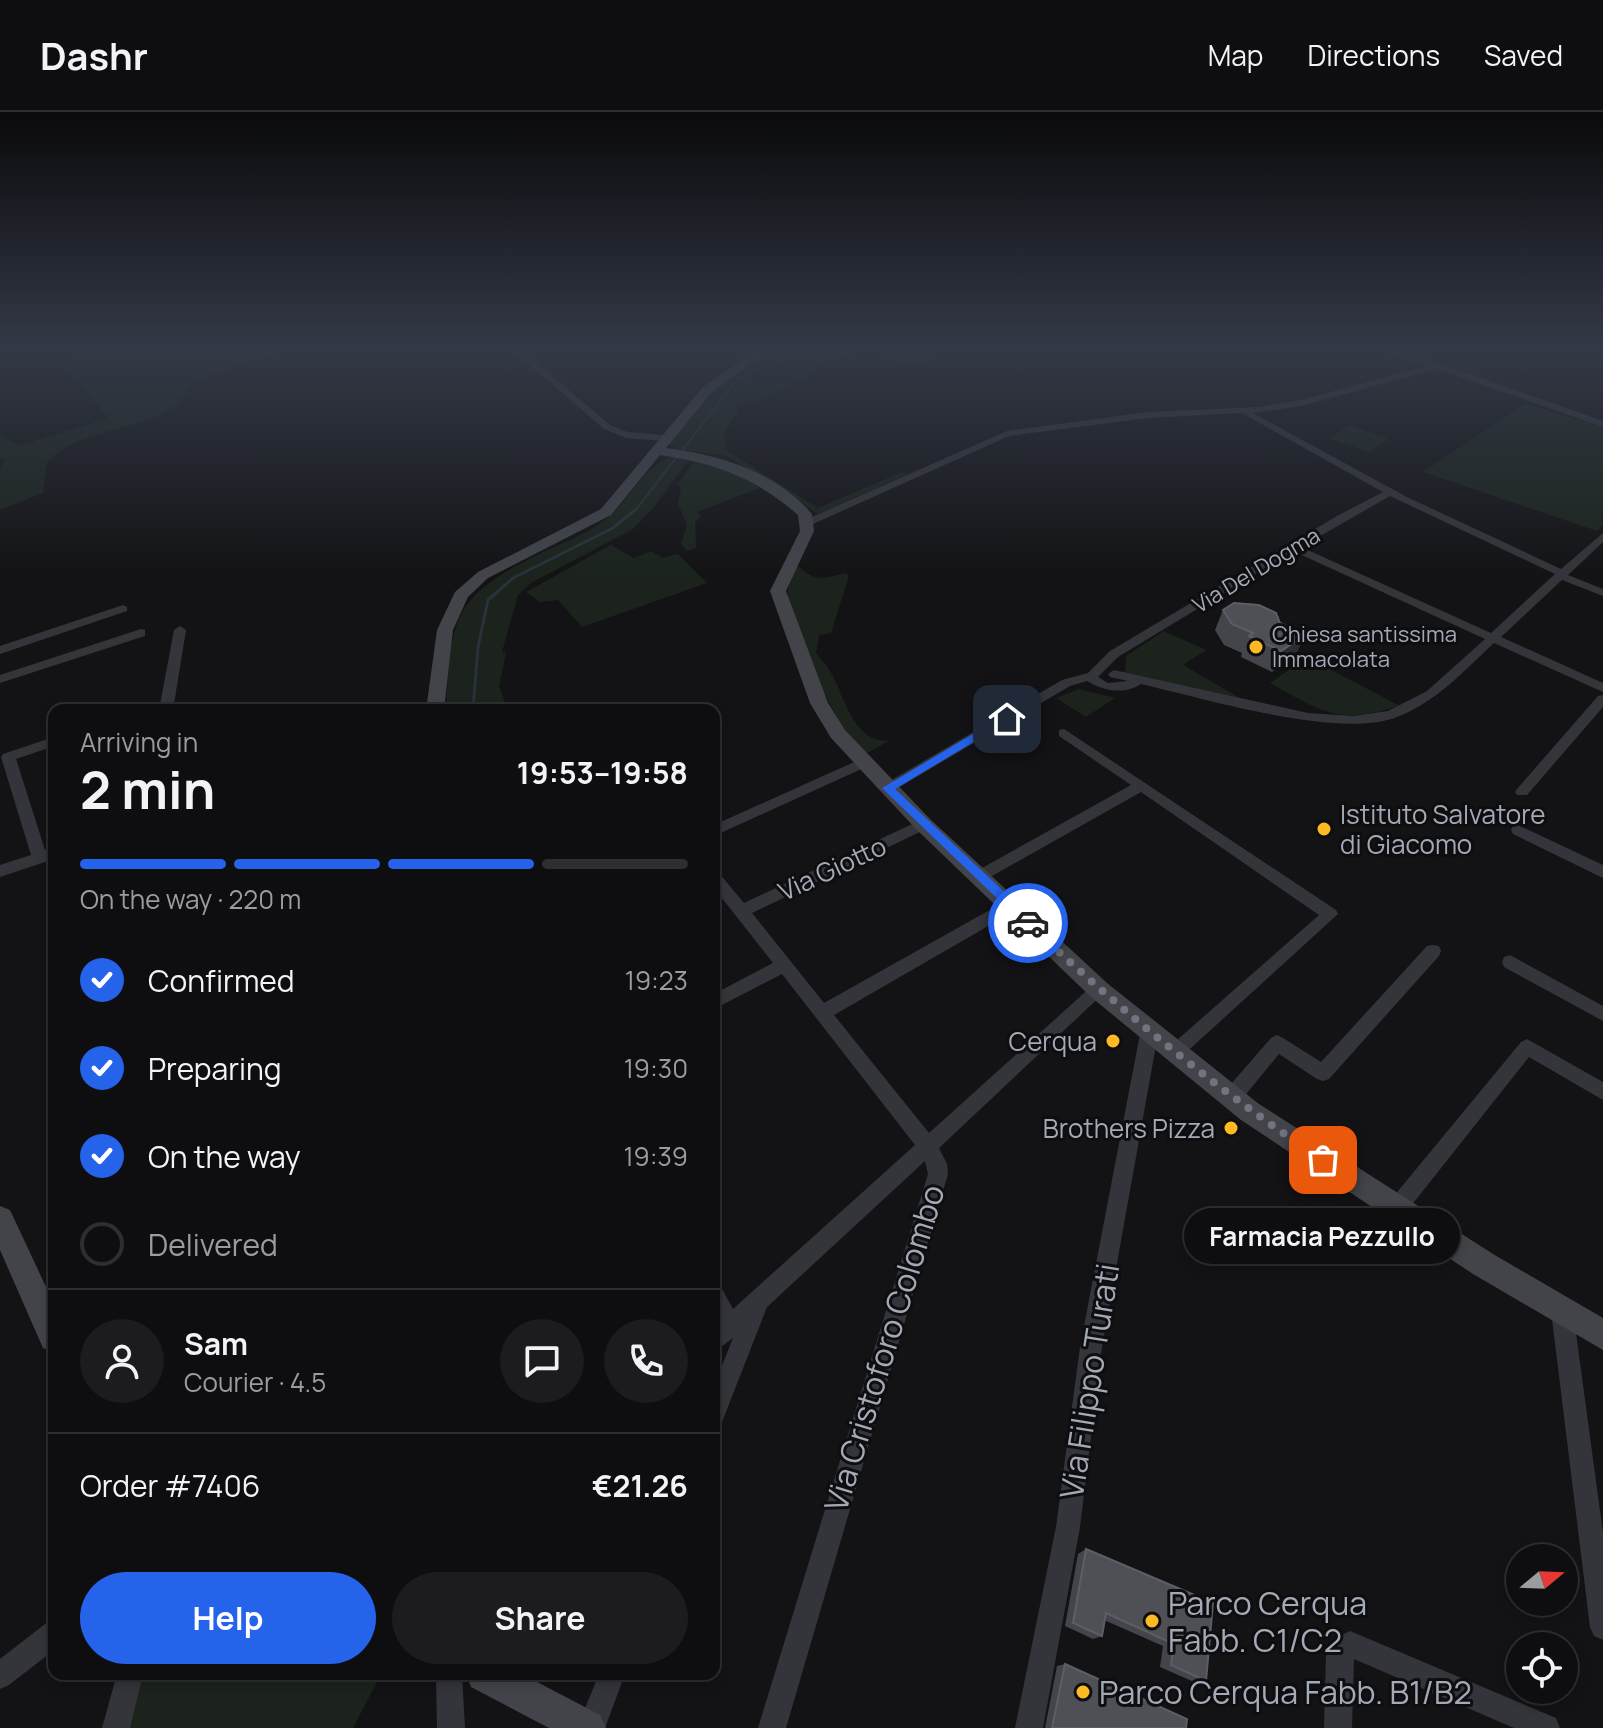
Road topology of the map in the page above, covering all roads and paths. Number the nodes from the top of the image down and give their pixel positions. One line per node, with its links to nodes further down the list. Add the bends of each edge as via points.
1 (605, 425): 5 (street)
2 (681, 425): 5 (street)
3 (1071, 425): 7 (street, via 1007,434)
4 (1268, 425): 6 (street)
5 (667, 445): 7 (street, via 743,469 799,508); 24 (street, via 597,519 503,564 461,595 445,630)
6 (1391, 492): 9 (street, Via Del Dogma); 10 (street)
7 (809, 522): 27 (street, via 780,581 779,598 819,703)
8 (1603, 536): 10 (street)
9 (1293, 547): 15 (street); 17 (street, Via Del Dogma)
10 (1562, 575): 11 (street); 15 (street)
11 (1603, 593)
12 (123, 609): 16 (street)
13 (180, 630): 23 (street)
14 (141, 633): 20 (street)
15 (1492, 637): 18 (street, via 1417,705 1374,719 1308,717); 21 (street)
16 (0, 650)
17 (1123, 651): 18 (street); 19 (street, Via Del Dogma)
18 (1114, 676): 19 (street)
19 (1094, 677): 29 (street, via 1061,686)
20 (0, 679)
21 (1603, 688)
22 (1603, 699): 30 (street)
23 (165, 704)
24 (436, 704)
25 (1064, 733): 28 (street)
26 (48, 743): 34 (street, via 8,757)
27 (863, 763): 29 (street); 32 (street)
28 (1140, 786): 37 (street); 49 (street, via 1330,914)
29 (888, 788): 31 (street)
30 (1522, 792)
31 (923, 824): 37 (street); 40 (street, Via Giotto)
32 (720, 828)
33 (1518, 830): 36 (street)
34 (47, 855): 35 (street)
35 (0, 871)
36 (1603, 872)
37 (978, 877): 39 (street)
38 (720, 885): 40 (street)
39 (1010, 906): 44 (street); 46 (street)
40 (741, 911): 43 (street)
41 (1433, 951): 51 (street, via 1323,1073 1277,1043)
42 (1510, 962): 47 (street)
43 (785, 965): 45 (street); 46 (street)
44 (1099, 990): 48 (street); 52 (street, Via Cristoforo Colombo)
45 (720, 999)
46 (823, 1012): 52 (street)
47 (1603, 1014)
48 (1149, 1034): 49 (street); 74 (street, Via Filippo Turati, via 1091,1347 1068,1527)
49 (1174, 1053): 51 (street)
50 (1603, 1092): 53 (street, via 1527,1047)
51 (1231, 1098): 53 (street)
52 (927, 1145): 55 (street); 73 (street, Via Cristoforo Colombo, via 938,1174)
53 (1396, 1209): 57 (street)
54 (0, 1219): 58 (street)
55 (759, 1300): 59 (street); 62 (street)
56 (720, 1307): 59 (street)
57 (1562, 1311): 60 (street); 63 (street)
58 (48, 1324)
59 (731, 1326): 61 (street)
60 (1603, 1335)
61 (720, 1336)
62 (720, 1399)
63 (1603, 1627)
64 (48, 1638): 65 (street)
65 (0, 1676)
66 (128, 1680): 70 (street)
67 (449, 1680): 71 (street)
68 (496, 1680): 72 (street)
69 (609, 1680): 72 (street)
70 (116, 1728)
71 (451, 1728)
72 (589, 1728)
73 (772, 1728)
74 (1029, 1728)
75 (1338, 1728): 76 (street, via 1339,1656 1350,1644)
76 (1546, 1728)

